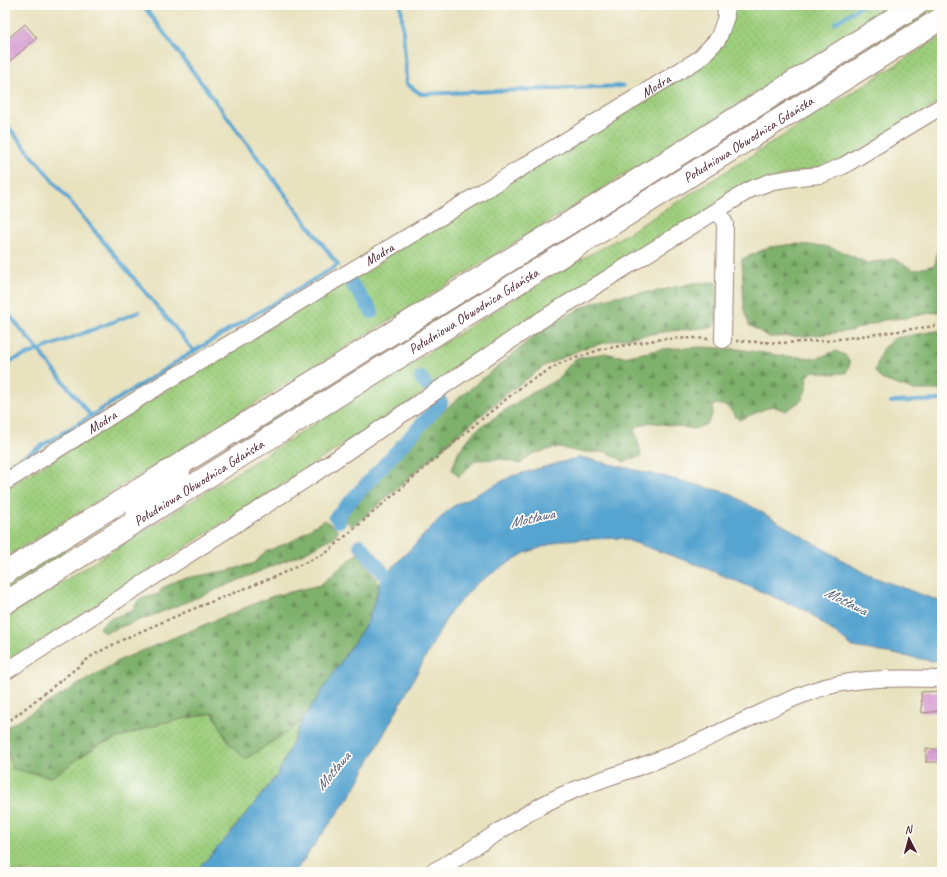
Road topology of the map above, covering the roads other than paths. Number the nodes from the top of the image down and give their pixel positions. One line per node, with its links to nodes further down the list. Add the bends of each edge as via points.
1 (725, 5): 9 (street, Modra, via 726,17 718,39 699,59)
2 (916, 5): 7 (highway, Południowa Obwodnica Gdańska)
3 (942, 18): 8 (highway, Południowa Obwodnica Gdańska)
4 (942, 106): 5 (street, via 843,166 821,175 774,181 751,189)
5 (718, 210): 6 (street, via 725,224); 15 (street, via 541,320 311,476)
6 (723, 340)
7 (223, 438): 10 (street); 11 (highway, Południowa Obwodnica Gdańska)
8 (236, 459): 10 (street); 12 (highway, Południowa Obwodnica Gdańska)
9 (5, 482)
10 (150, 500): 11 (street); 12 (street)
11 (58, 540): 13 (highway, Południowa Obwodnica Gdańska)
12 (71, 562): 14 (highway, Południowa Obwodnica Gdańska)
13 (5, 573)
14 (5, 603)
15 (5, 672)
16 (942, 679): 17 (street, via 895,678 859,681 825,687 792,698 670,755 548,802)
17 (432, 872)

